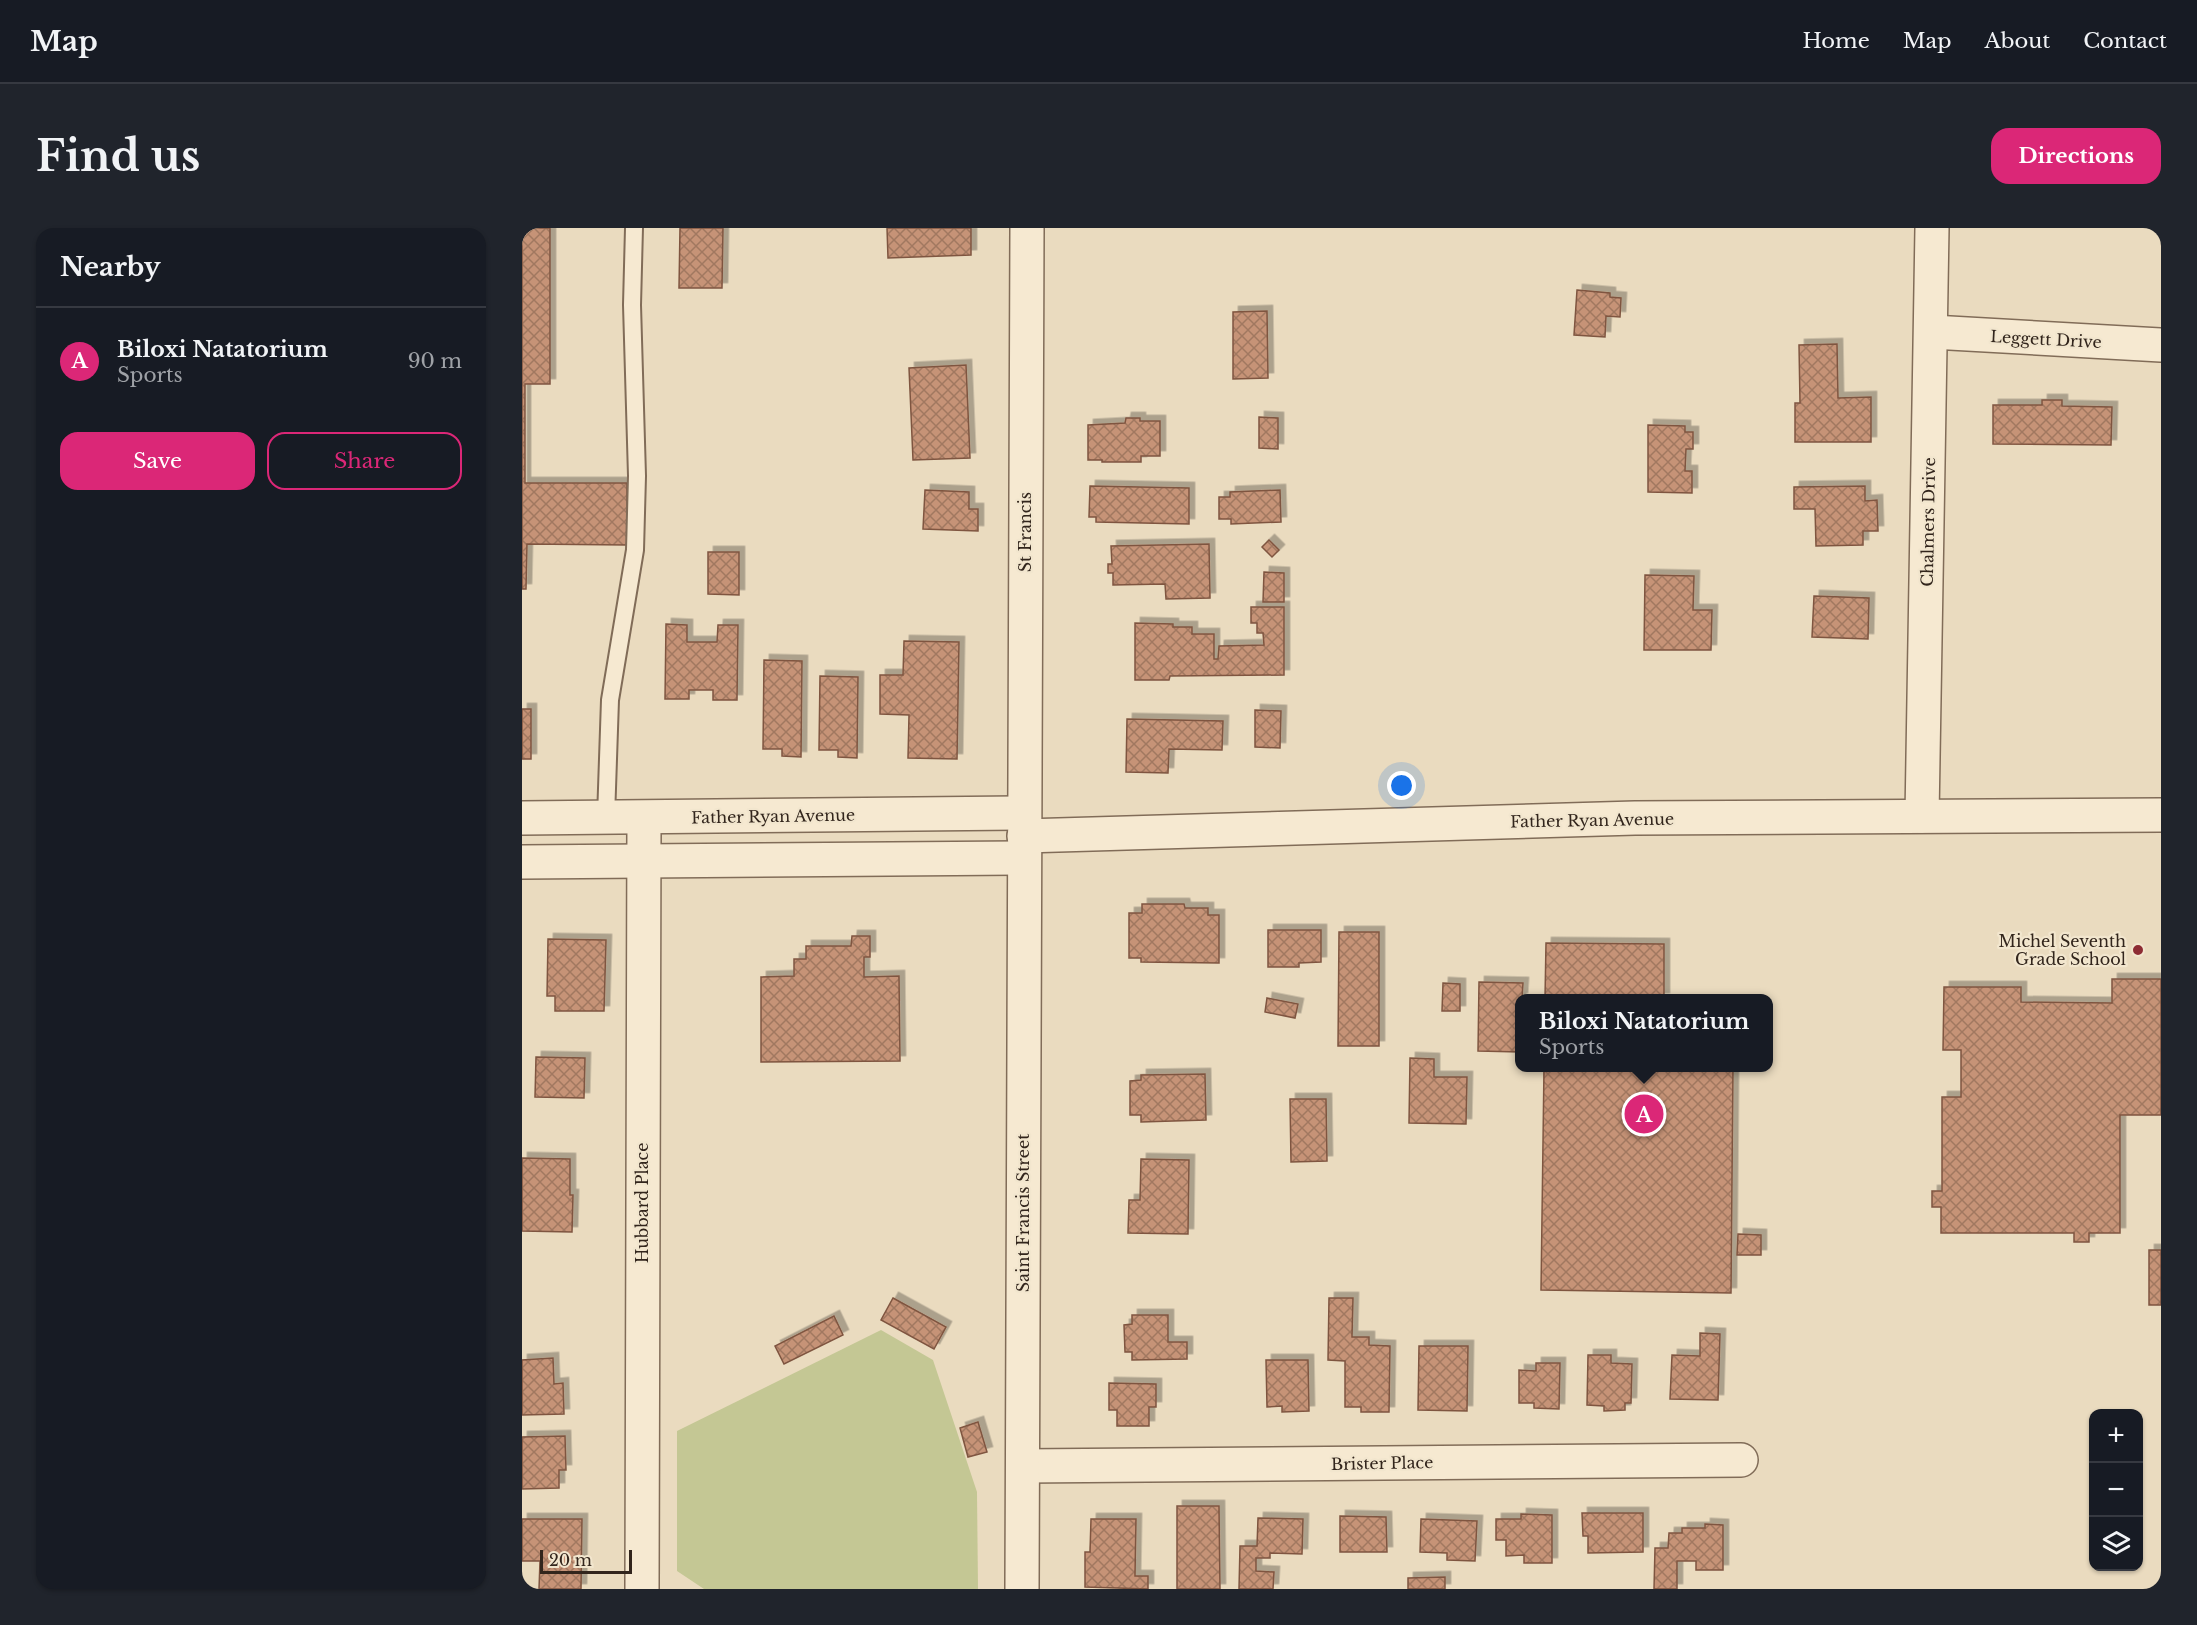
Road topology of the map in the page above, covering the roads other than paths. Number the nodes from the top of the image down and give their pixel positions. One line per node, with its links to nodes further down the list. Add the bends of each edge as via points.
1 (634, 228): 9 (lane, via 636,550 610,699)
2 (1027, 228): 11 (street, St Francis)
3 (1932, 228): 4 (street, Chalmers Drive)
4 (1932, 332): 5 (street, Leggett Drive); 7 (street, Chalmers Drive)
5 (2161, 345)
6 (2161, 815): 7 (street, Father Ryan Avenue)
7 (1922, 816): 11 (street, Father Ryan Avenue, via 1635,818)
8 (522, 818): 9 (street, Father Ryan Avenue)
9 (606, 818): 10 (street, Father Ryan Avenue)
10 (644, 818): 11 (street, Father Ryan Avenue); 12 (street, Hubbard Place)
11 (1024, 836): 12 (street, Father Ryan Avenue); 15 (street, Saint Francis Street)
12 (643, 860): 13 (street, Father Ryan Avenue); 16 (street, Hubbard Place)
13 (522, 862)
14 (1741, 1460): 15 (street, Brister Place)
15 (1023, 1466): 17 (street, Saint Francis Street)
16 (642, 1589)
17 (1022, 1589)

